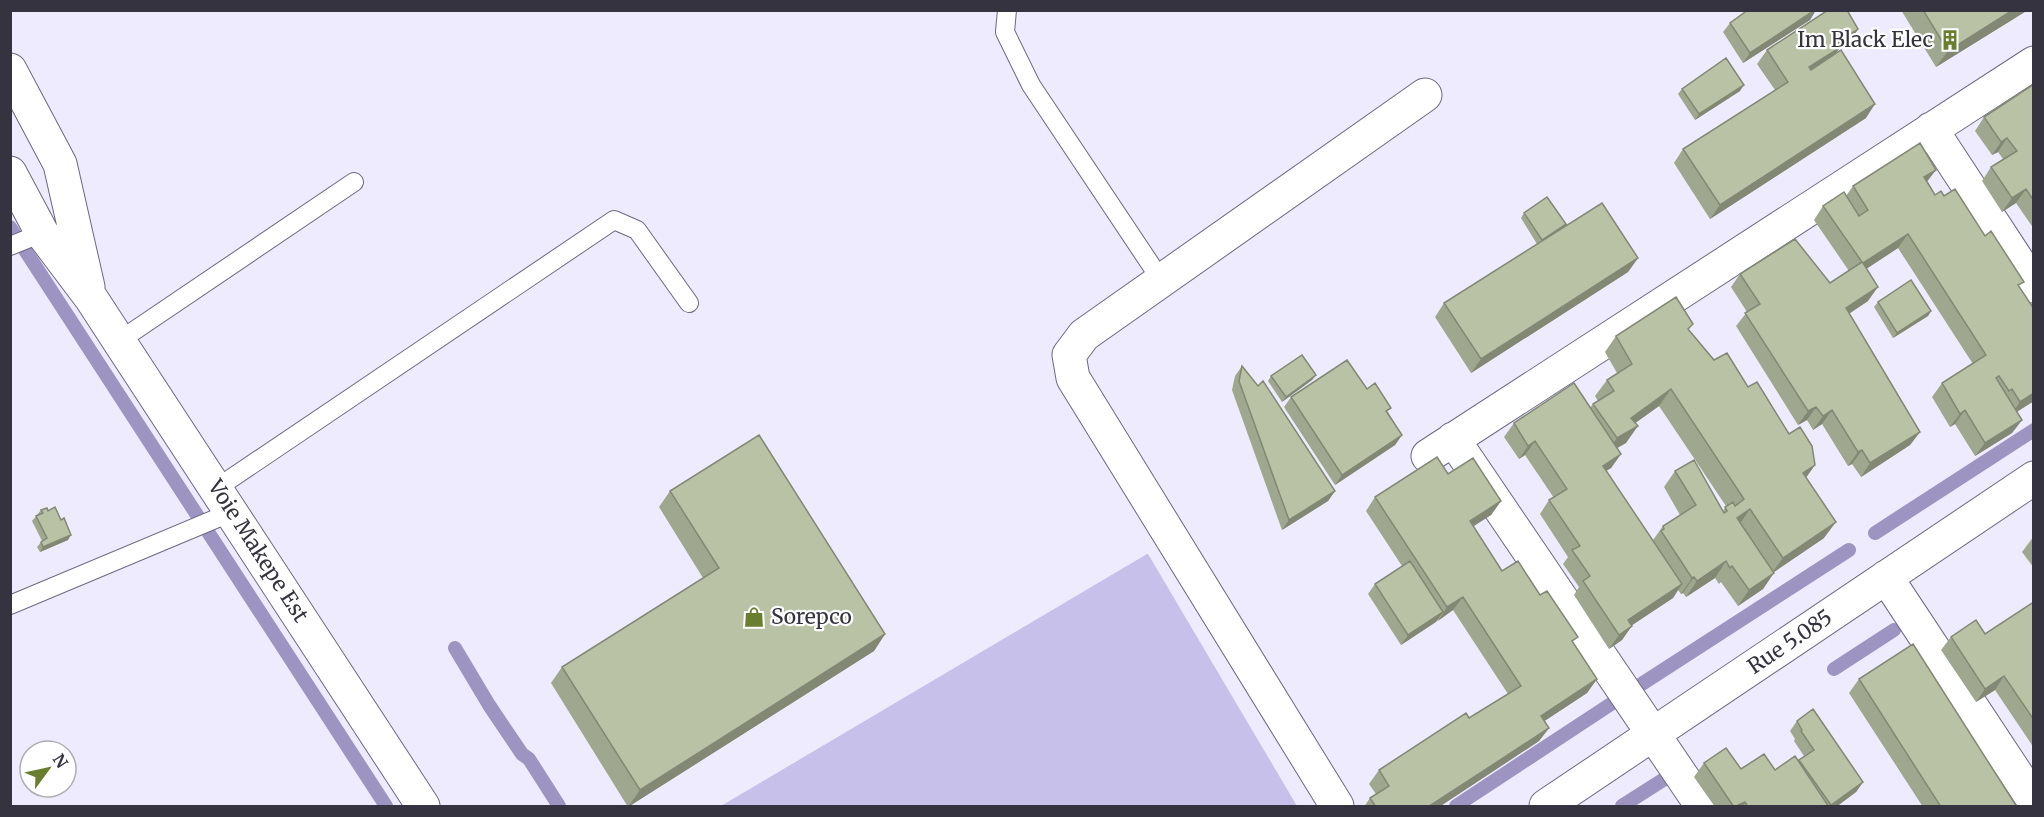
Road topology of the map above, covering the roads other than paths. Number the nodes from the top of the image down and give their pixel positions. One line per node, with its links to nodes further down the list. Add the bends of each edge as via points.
1 (1007, 10): 10 (lane, via 1005,32 1031,85)
2 (2034, 63): 5 (street)
3 (10, 70): 12 (street, Voie Makepe Est, via 60,164)
4 (1425, 95): 10 (street)
5 (1931, 129): 11 (street); 19 (street, via 1441,448)
6 (10, 173): 8 (street, Voie Makepe Est)
7 (354, 182): 14 (lane)
8 (42, 233): 9 (lane); 12 (street, Voie Makepe Est)
9 (10, 246)
10 (1161, 280): 22 (street, via 1084,335 1069,355 1073,378)
11 (2034, 286)
12 (91, 298): 14 (street, Voie Makepe Est)
13 (689, 303): 16 (lane, via 637,230 614,220)
14 (120, 341): 16 (street, Voie Makepe Est)
15 (2034, 478): 17 (street, Rue 5.085)
16 (225, 500): 18 (lane); 21 (street, Voie Makepe Est)
17 (1886, 578): 19 (street, Rue 5.085); 20 (street)
18 (10, 605)
19 (1653, 735): 23 (street, Rue 5.085); 24 (street)
20 (2034, 801)
21 (423, 807)
22 (1337, 807)
23 (1546, 807)
24 (1702, 807)

